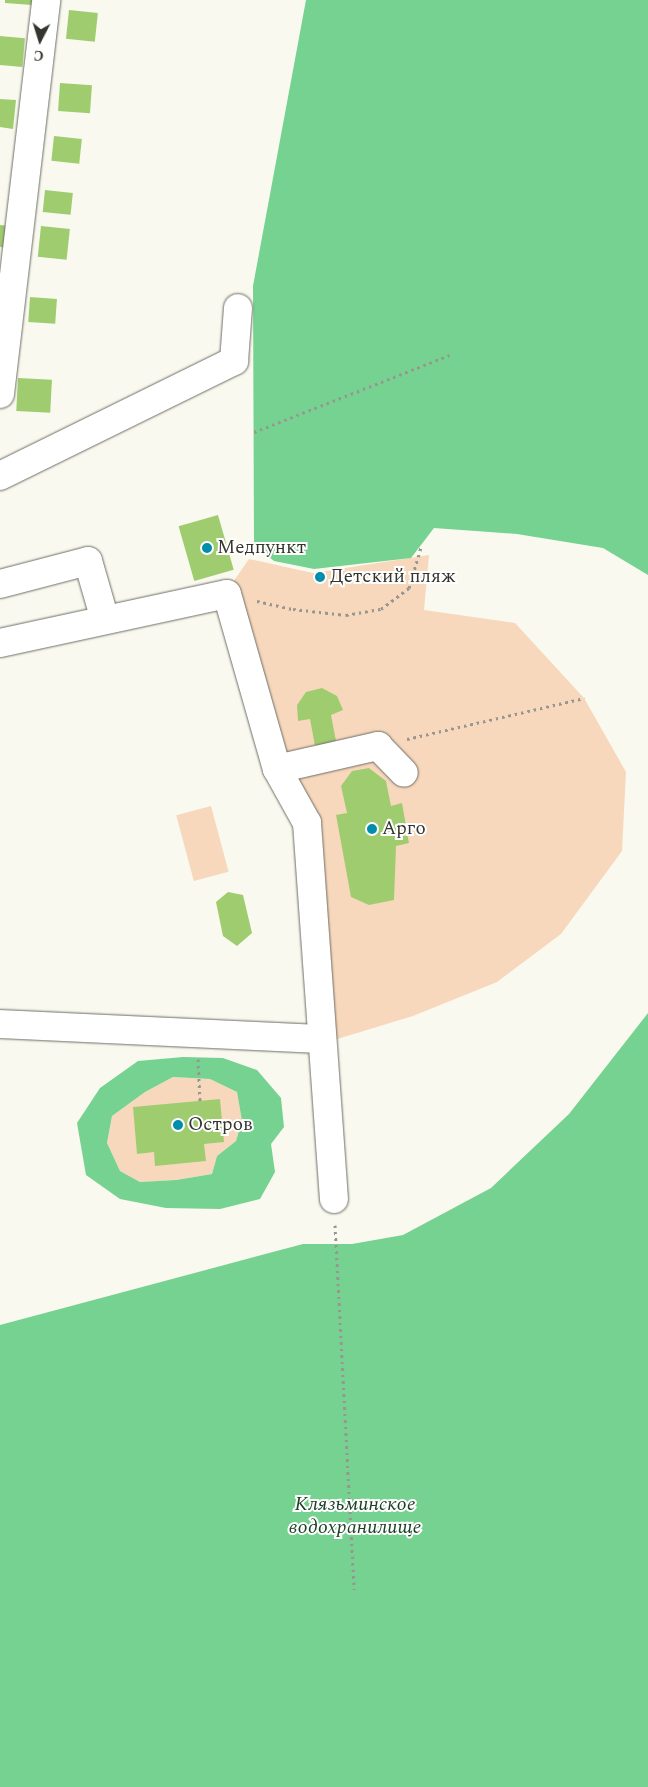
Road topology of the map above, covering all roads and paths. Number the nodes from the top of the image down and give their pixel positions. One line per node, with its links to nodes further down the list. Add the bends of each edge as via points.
1 (46, 0): 4 (lane)
2 (238, 308): 6 (lane, via 234,361)
3 (449, 356): 5 (path)
4 (0, 394)
5 (254, 432)
6 (0, 476)
7 (421, 547): 9 (path, via 409,588 381,609 346,615 293,609)
8 (0, 584): 10 (lane, via 88,561)
9 (227, 594): 10 (lane); 14 (lane)
10 (105, 620): 11 (lane)
11 (0, 643)
12 (584, 698): 13 (path)
13 (378, 746): 14 (lane); 15 (lane)
14 (277, 769): 17 (lane, via 307,823)
15 (404, 773)
16 (0, 1024): 17 (lane)
17 (322, 1038): 20 (lane)
18 (198, 1058): 19 (path)
19 (200, 1101)
20 (334, 1199): 21 (path)
21 (354, 1590)

